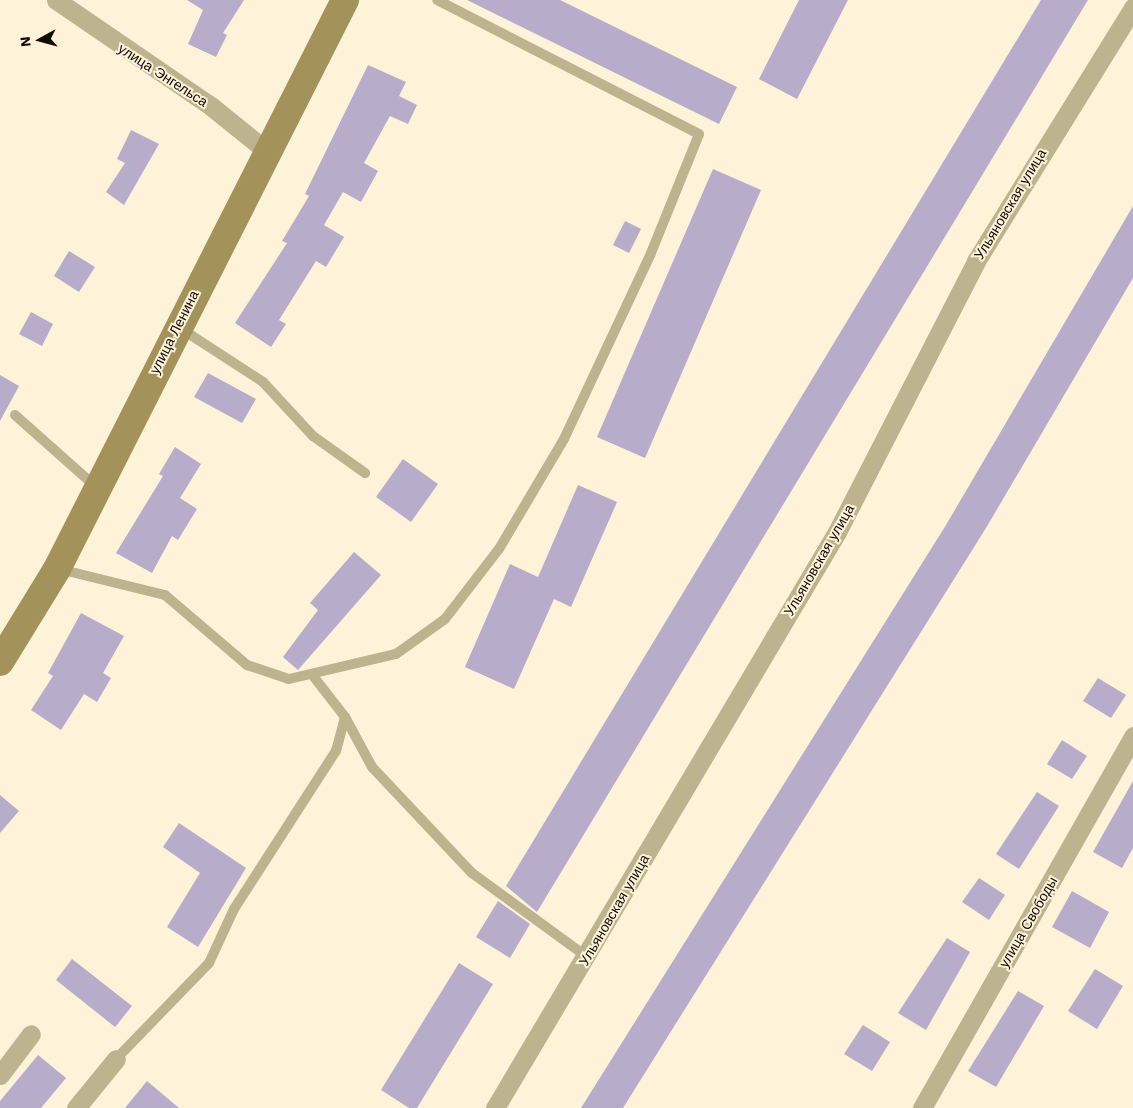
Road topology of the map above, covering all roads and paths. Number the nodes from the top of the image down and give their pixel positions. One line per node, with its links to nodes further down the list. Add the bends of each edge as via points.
1 (345, 0): 5 (main road, улица Ленина)
2 (437, 0): 12 (lane, via 699,134 650,253 564,439 499,549 445,619 396,654)
3 (64, 3): 5 (street, улица Энгельса, via 212,107)
4 (1133, 8): 15 (street, Ульяновская улица, via 976,261 837,532)
5 (268, 152): 6 (main road, улица Ленина)
6 (177, 326): 8 (lane, via 263,382 313,436); 9 (main road, улица Ленина)
7 (15, 415): 9 (lane)
8 (365, 473)
9 (96, 487): 10 (main road, улица Ленина)
10 (57, 569): 11 (main road, улица Ленина); 12 (lane, via 165,595 247,665 289,680)
11 (0, 662)
12 (314, 677): 13 (lane)
13 (345, 717): 15 (lane, via 372,767 472,873); 17 (lane, via 336,751 234,909 210,964)
14 (1133, 736): 21 (street, улица Свободы)
15 (587, 957): 20 (street, Ульяновская улица)
16 (31, 1034): 18 (street)
17 (116, 1059): 19 (street)
18 (0, 1075)
19 (76, 1108)
20 (495, 1108)
21 (922, 1108)

